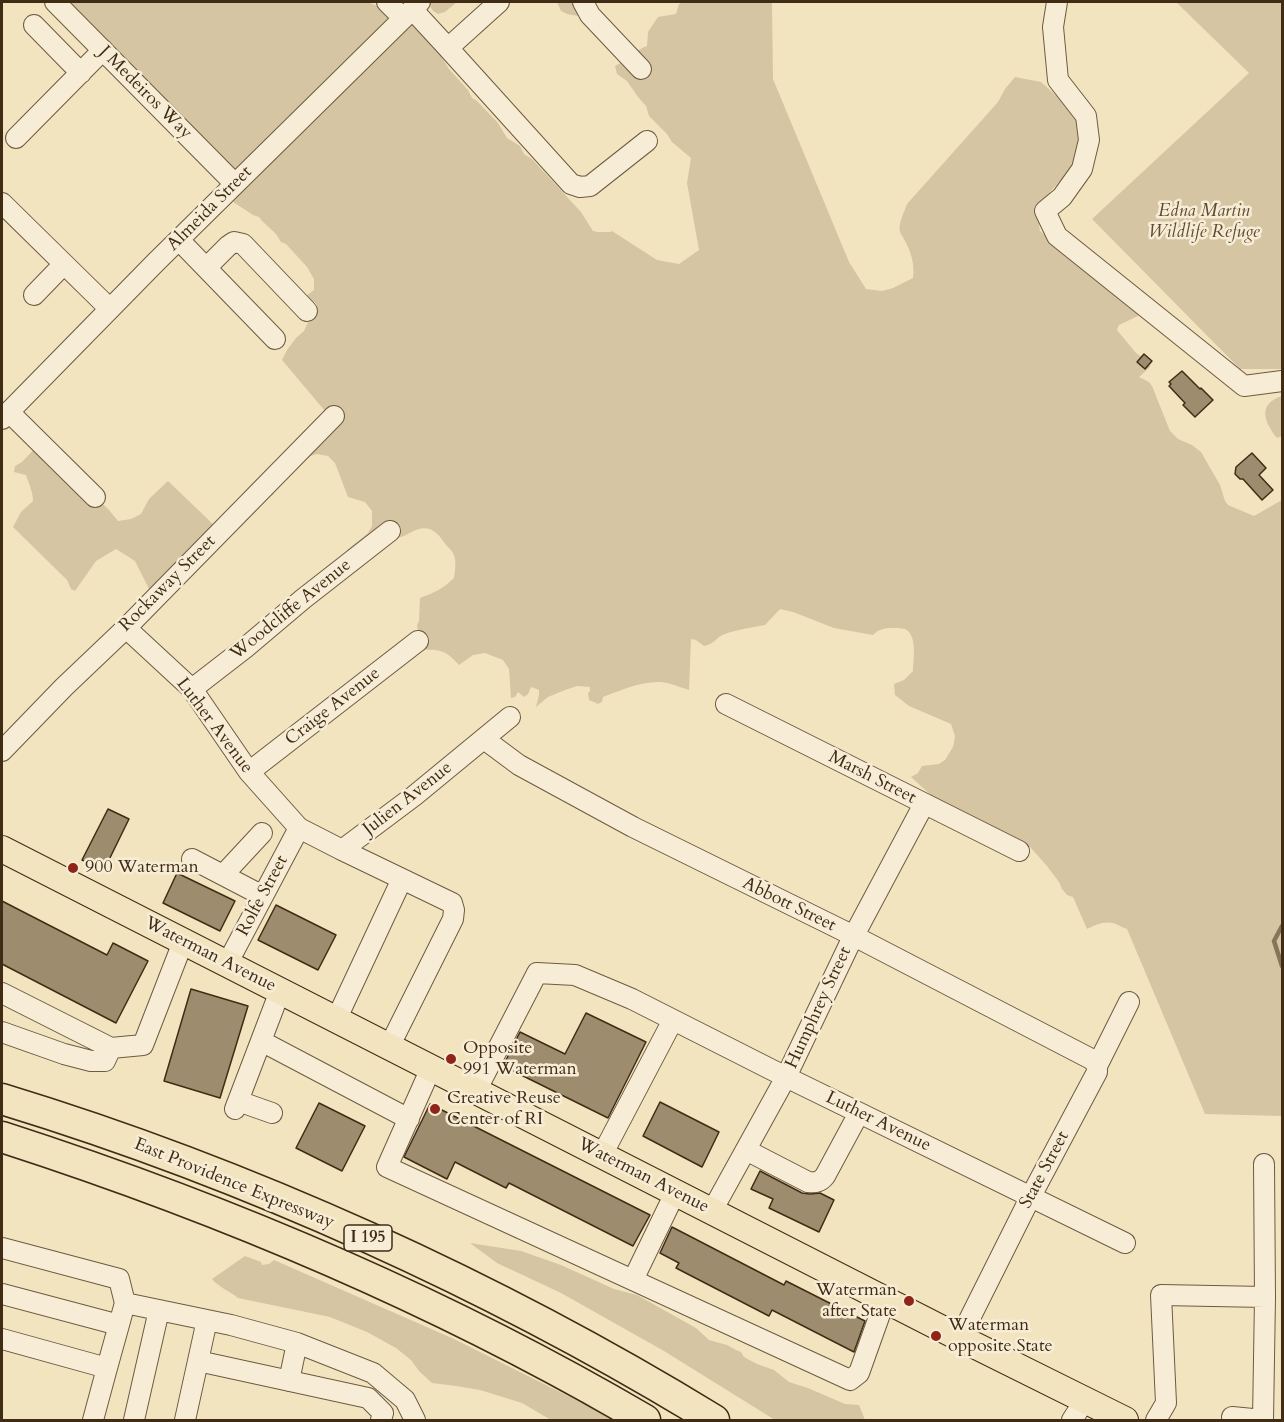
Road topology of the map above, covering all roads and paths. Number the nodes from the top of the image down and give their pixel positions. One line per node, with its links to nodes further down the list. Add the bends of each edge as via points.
1 (55, 2): 9 (street, J Medeiros Way)
2 (387, 2): 6 (street)
3 (499, 2): 8 (street)
4 (583, 2): 10 (street, via 590,15)
5 (1057, 2): 23 (street, via 1053,27 1058,80 1086,116 1089,140 1082,169 1062,197 1046,211 1057,236 1244,386)
6 (412, 9): 8 (street); 14 (street, Almeida Street)
7 (34, 25): 11 (street)
8 (448, 48): 13 (street, via 571,184 590,186)
9 (103, 50): 11 (street); 14 (street, J Medeiros Way)
10 (641, 69)
11 (81, 73): 12 (street)
12 (16, 138)
13 (647, 141)
14 (235, 184): 16 (street, Almeida Street)
15 (2, 203): 17 (street)
16 (179, 240): 18 (street); 20 (street, Almeida Street)
17 (64, 264): 19 (street); 20 (street)
18 (206, 268): 21 (street, via 234,242 243,244); 22 (street)
19 (34, 295)
20 (110, 309): 24 (street, Almeida Street)
21 (307, 311)
22 (275, 339)
23 (1282, 381)
24 (5, 415): 26 (street)
25 (334, 416): 28 (street, Rockaway Street)
26 (95, 497)
27 (390, 531): 30 (street, Woodcliffe Avenue)
28 (126, 627): 30 (street, Luther Avenue); 34 (street, Rockaway Street)
29 (418, 641): 35 (street, Craige Avenue)
30 (192, 689): 35 (street, Luther Avenue)
31 (726, 704): 36 (street, Marsh Street)
32 (510, 717): 33 (street, Julien Avenue)
33 (484, 739): 40 (street, Julien Avenue); 46 (street, Abbott Street, via 519,765 633,827)
34 (2, 751)
35 (249, 772): 37 (street, Luther Avenue)
36 (924, 804): 41 (street, Marsh Street); 46 (street, Humphrey Street)
37 (299, 828): 40 (street); 45 (street, Rolfe Street)
38 (262, 833): 43 (street)
39 (2, 849): 47 (main road, Waterman Avenue)
40 (342, 850): 44 (street)
41 (1019, 851)
42 (192, 859): 43 (street)
43 (223, 875): 45 (street)
44 (402, 879): 52 (street); 56 (street, via 452,903 454,910)
45 (263, 896): 48 (street, Rolfe Street)
46 (854, 936): 58 (street, Abbott Street, via 1093,1060); 60 (street, Humphrey Street)
47 (183, 942): 48 (main road, Waterman Avenue); 57 (street, via 143,1045)
48 (227, 964): 49 (main road, Waterman Avenue)
49 (280, 991): 52 (main road, Waterman Avenue); 55 (street)
50 (2, 993): 57 (street)
51 (1130, 1002): 58 (street, State Street)
52 (336, 1020): 56 (main road, Waterman Avenue)
53 (673, 1020): 60 (street, Luther Avenue); 61 (street, Luther Avenue, via 575,975 537,973); 68 (street)
54 (2, 1032): 57 (street, via 91,1061 105,1060)
55 (261, 1041): 63 (street, via 236,1105); 65 (street)
56 (389, 1047): 59 (main road, Waterman Avenue)
57 (111, 1048)
58 (1097, 1066): 71 (street, State Street)
59 (431, 1068): 61 (main road, Waterman Avenue); 65 (street)
60 (786, 1077): 64 (street, Luther Avenue); 67 (street, Humphrey Street)
61 (476, 1091): 68 (main road, Waterman Avenue)
62 (2, 1099): 98 (highway, East Providence Expressway / I 195, via 189,1164 371,1239 562,1334)
63 (272, 1113)
64 (859, 1113): 67 (street, via 820,1181 808,1182); 71 (street, Luther Avenue)
65 (409, 1119): 75 (street, via 387,1167)
66 (2, 1137): 97 (highway, East Providence Expressway / I 195, via 177,1198 319,1256 413,1298)
67 (746, 1150): 72 (street, Humphrey Street)
68 (602, 1155): 70 (main road, Waterman Avenue)
69 (1264, 1164): 77 (street)
70 (675, 1193): 72 (main road, Waterman Avenue); 75 (street)
71 (1031, 1196): 73 (street, Luther Avenue); 83 (street, State Street)
72 (712, 1211): 78 (main road, Waterman Avenue)
73 (1125, 1243)
74 (2, 1248): 79 (street, via 119,1279)
75 (633, 1280): 78 (street, via 850,1380 859,1373)
76 (2, 1294): 82 (street)
77 (1265, 1297): 99 (street, via 1161,1295 1166,1403); 100 (street)
78 (885, 1300): 83 (main road, Waterman Avenue)
79 (125, 1303): 80 (street); 82 (street)
80 (159, 1310): 81 (street); 93 (street)
81 (207, 1320): 85 (street); 86 (street)
82 (119, 1325): 87 (street)
83 (960, 1338): 89 (main road, Waterman Avenue)
84 (2, 1339): 87 (street)
85 (297, 1343): 88 (street); 96 (street, via 373,1373 405,1400)
86 (198, 1361): 88 (street); 94 (street)
87 (107, 1368): 92 (street)
88 (289, 1381): 95 (street, via 368,1398 383,1413)
89 (1078, 1410): 91 (main road, Waterman Avenue)
90 (1232, 1417): 100 (street)
91 (1117, 1419)
92 (93, 1420)
93 (134, 1420)
94 (185, 1420)
95 (381, 1420)
96 (415, 1420)
97 (645, 1420)
98 (714, 1420)
99 (1156, 1420)
100 (1263, 1420)

